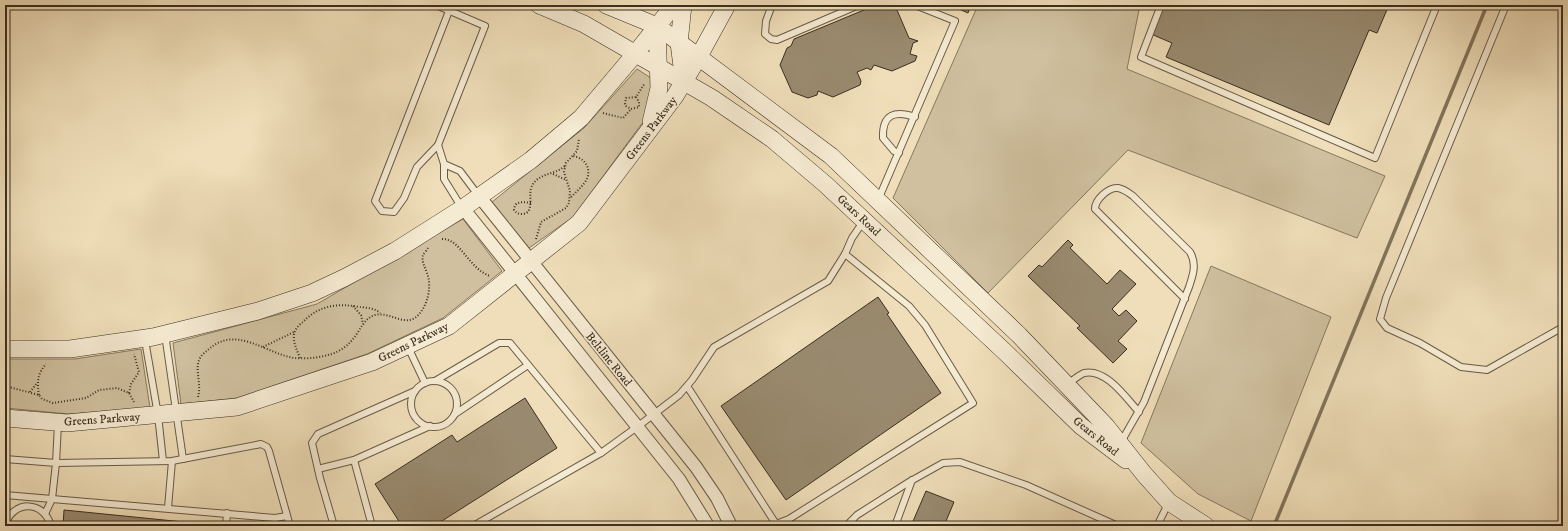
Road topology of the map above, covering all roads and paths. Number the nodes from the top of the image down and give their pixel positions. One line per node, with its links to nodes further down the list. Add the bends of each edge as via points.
1 (436, 5): 13 (lane)
2 (539, 5): 16 (street, Gears Road, via 584,24)
3 (606, 5): 14 (street, Gears Road)
4 (674, 5): 14 (street)
5 (683, 5): 15 (street)
6 (727, 5): 17 (street, Greens Parkway)
7 (772, 5): 8 (lane, via 766,20 765,34 777,40)
8 (859, 5)
9 (915, 5): 24 (lane, via 955,21)
10 (1161, 5): 11 (lane, via 1141,57 1375,158)
11 (1437, 5)
12 (1506, 5): 53 (lane, via 1386,298 1380,319 1387,328 1420,343 1461,367 1487,370)
13 (449, 11): 27 (lane, via 485,26); 27 (lane, via 375,201 382,211 394,212 404,198 417,167)
14 (657, 26): 15 (street, Gears Road); 16 (street); 18 (street)
15 (679, 43): 17 (street, Gears Road); 20 (street)
16 (635, 54): 18 (street, Gears Road); 36 (street, via 581,118 530,160)
17 (698, 58): 20 (street, Greens Parkway); 38 (street, Gears Road, via 831,156)
18 (658, 67): 20 (street, Gears Road); 25 (street, via 659,88)
19 (646, 81): 21 (path)
20 (684, 82): 25 (street, Greens Parkway); 41 (street, Gears Road, via 772,139)
21 (636, 97): 22 (path, via 639,107); 22 (path, via 625,100 626,106)
22 (631, 109): 23 (path, via 623,118)
23 (599, 112)
24 (915, 117): 29 (lane); 29 (lane, via 898,113 887,119 883,138)
25 (650, 130): 46 (street, Greens Parkway, via 579,223)
26 (580, 133): 28 (path)
27 (438, 145): 32 (lane)
28 (577, 151): 30 (path); 31 (path)
29 (899, 153): 38 (lane)
30 (573, 156): 31 (path); 33 (path)
31 (580, 157): 37 (path, via 587,164 588,175 586,181)
32 (444, 164): 36 (lane, via 460,171); 40 (lane, via 444,179)
33 (566, 165): 34 (path); 35 (path, via 564,172)
34 (552, 174): 35 (path); 39 (path, via 535,182 530,192)
35 (567, 180): 37 (path)
36 (479, 196): 40 (street); 46 (street, Beltline Road)
37 (570, 198): 43 (path, via 566,208 542,222)
38 (878, 202): 41 (street); 56 (street, Gears Road)
39 (530, 203): 39 (path, via 530,210 523,214 514,210 518,202)
40 (463, 208): 47 (street, Beltline Road); 55 (street, via 395,251 312,293 258,311)
41 (864, 220): 45 (lane); 61 (street, Gears Road)
42 (439, 240): 48 (path, via 451,240 474,266 483,273)
43 (535, 242)
44 (430, 245): 51 (path, via 423,255 430,291 420,313 412,320 401,320)
45 (845, 254): 71 (lane, via 828,281 714,347); 106 (lane, via 909,306 925,325 973,403)
46 (530, 261): 47 (street, Greens Parkway); 82 (street, Beltline Road)
47 (514, 274): 58 (street, Greens Parkway, via 449,326); 86 (street, Beltline Road)
48 (493, 276)
49 (1185, 299): 49 (lane, via 1194,274 1194,258 1190,252 1125,190 1118,188 1097,200 1095,209); 78 (lane)
50 (352, 305): 51 (path, via 374,309); 52 (path, via 361,315); 54 (path, via 323,307 310,314)
51 (381, 314): 52 (path, via 373,315)
52 (363, 324): 63 (path, via 354,338 341,350 321,357)
53 (1563, 328)
54 (294, 332): 59 (path); 63 (path, via 294,341)
55 (165, 334): 57 (street); 79 (lane)
56 (1019, 335): 61 (street); 69 (street, Gears Road)
57 (145, 338): 60 (street, via 70,349); 81 (lane)
58 (407, 346): 68 (lane); 79 (street, Greens Parkway, via 372,362 236,407)
59 (263, 347): 63 (path); 76 (path, via 232,339 216,343 199,361)
60 (5, 349)
61 (1004, 351): 96 (street, Gears Road, via 1081,426)
62 (132, 353): 74 (path, via 135,355 139,372 131,384)
63 (300, 358)
64 (47, 363): 67 (path, via 42,368)
65 (528, 364): 66 (lane, via 510,343 498,343); 80 (lane); 88 (lane)
66 (435, 381): 68 (lane); 80 (lane, via 448,386 453,392 457,406)
67 (37, 382): 73 (path); 75 (path)
68 (425, 383): 72 (lane)
69 (1067, 385): 78 (lane, via 1082,374 1091,372 1101,375 1108,378); 87 (street, Gears Road)
70 (5, 386): 73 (path)
71 (687, 386): 82 (lane); 106 (lane)
72 (415, 391): 85 (lane, via 411,405 413,413 423,424); 95 (lane, via 318,434 312,443)
73 (30, 392): 75 (path)
74 (129, 393): 75 (path, via 117,388 105,388 86,398 53,403); 77 (path)
75 (39, 395)
76 (197, 398)
77 (136, 405)
78 (1138, 412): 87 (lane)
79 (177, 413): 81 (street, Greens Parkway); 90 (lane)
80 (455, 414): 85 (lane, via 445,424)
81 (158, 415): 84 (street, Greens Parkway, via 67,424); 93 (lane)
82 (654, 415): 86 (lane); 114 (street, Beltline Road, via 696,467)
83 (5, 418): 84 (street, Greens Parkway)
84 (58, 422): 94 (lane)
85 (430, 426): 92 (lane)
86 (637, 427): 88 (lane); 113 (street, Beltline Road, via 679,479)
87 (1120, 444): 96 (street, Gears Road)
88 (601, 454): 112 (lane)
89 (5, 459): 94 (lane)
90 (183, 459): 91 (lane); 104 (lane, via 261,444 269,451)
91 (172, 460): 93 (lane); 101 (lane)
92 (354, 460): 95 (lane); 111 (lane)
93 (163, 461): 94 (lane)
94 (56, 463): 99 (lane)
95 (318, 469): 110 (lane)
96 (1144, 474): 100 (street, Gears Road)
97 (912, 480): 115 (lane, via 857,515); 116 (lane); 117 (lane, via 943,463 960,462 1026,485)
98 (5, 495): 99 (lane)
99 (52, 499): 101 (lane); 102 (lane)
100 (1169, 502): 118 (lane); 119 (street, Gears Road)
101 (168, 508): 103 (lane)
102 (45, 514): 105 (lane, via 32,506 25,506 12,513); 107 (lane)
103 (227, 514): 104 (lane, via 275,518); 108 (lane)
104 (287, 516): 109 (lane)
105 (5, 525)
106 (777, 525)
107 (51, 526)
108 (226, 526)
109 (290, 526)
110 (334, 526)
111 (372, 526)
112 (473, 526)
113 (708, 526)
114 (732, 526)
115 (846, 526)
116 (895, 526)
117 (1118, 526)
118 (1157, 526)
119 (1206, 526)

